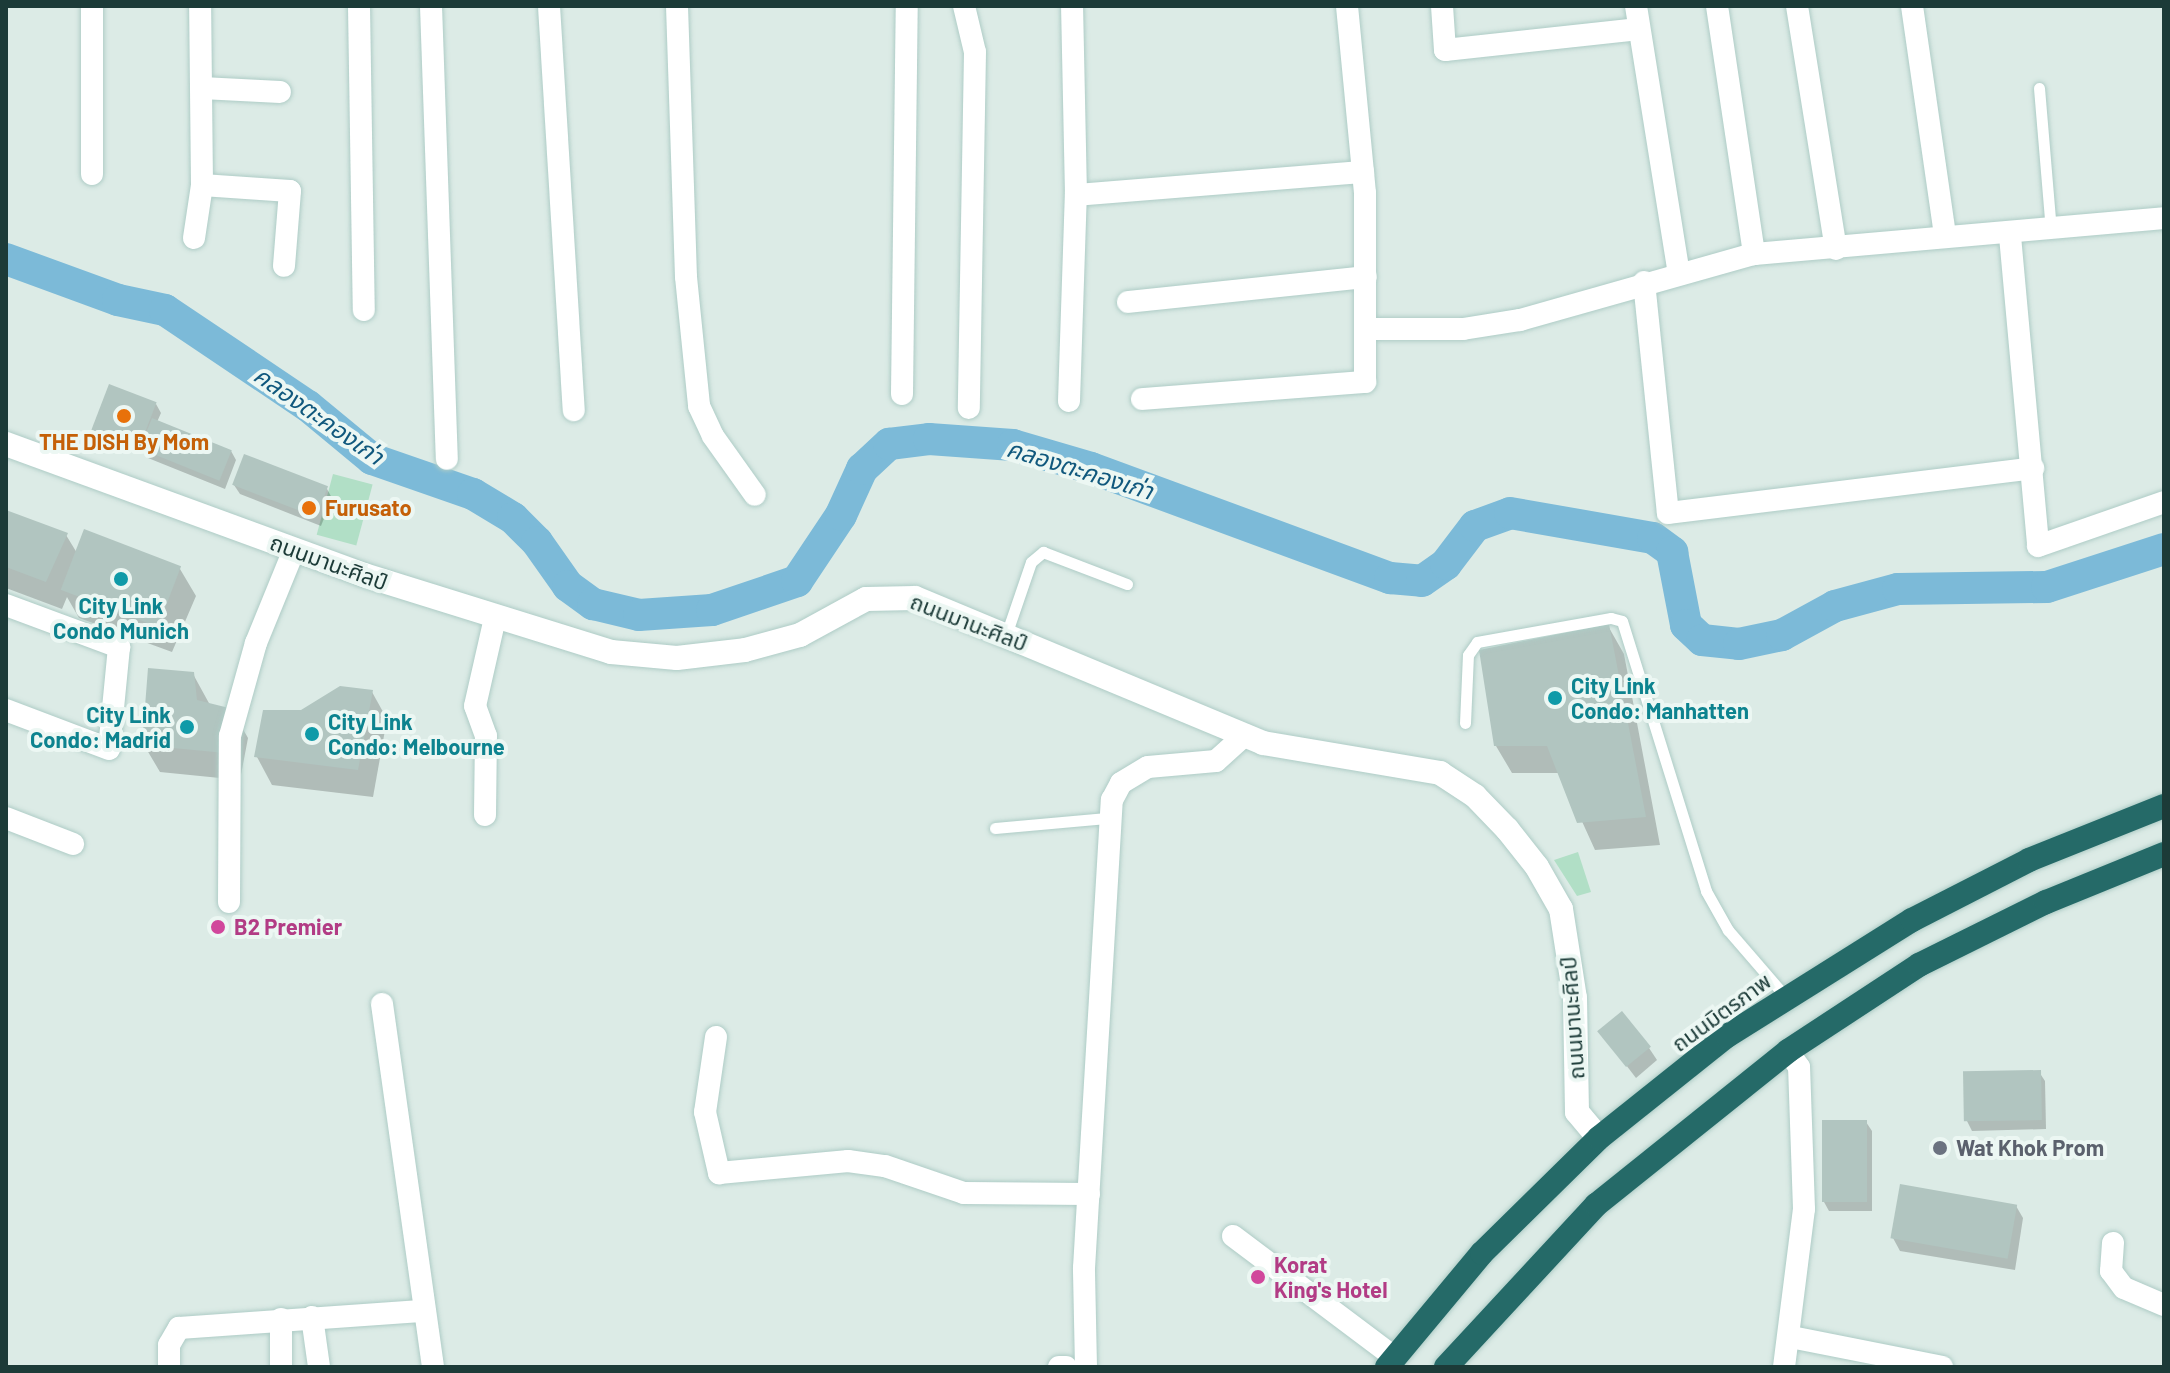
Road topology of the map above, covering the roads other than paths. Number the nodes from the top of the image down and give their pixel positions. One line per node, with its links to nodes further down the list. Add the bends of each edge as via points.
1 (92, 6): 20 (street)
2 (200, 6): 16 (street)
3 (359, 6): 35 (street)
4 (431, 6): 43 (street)
5 (549, 6): 41 (street)
6 (677, 6): 45 (street, via 686,277 699,406 713,436)
7 (907, 6): 37 (street)
8 (964, 6): 40 (street, via 975,52)
9 (1072, 6): 22 (street)
10 (1347, 6): 19 (street)
11 (1442, 6): 15 (street, via 1445,50)
12 (1717, 6): 29 (street)
13 (1797, 6): 28 (street)
14 (1912, 6): 25 (street)
15 (1638, 17): 31 (street)
16 (202, 88): 18 (street); 21 (street)
17 (2039, 88): 24 (lane)
18 (280, 92)
19 (1363, 172): 22 (street); 32 (street)
20 (92, 174)
21 (202, 185): 27 (street); 30 (street, via 290,191)
22 (1076, 195): 39 (street)
23 (2164, 218): 24 (street)
24 (2051, 232): 26 (street)
25 (1945, 236): 26 (street); 28 (street)
26 (2010, 236): 44 (street)
27 (194, 238)
28 (1836, 249): 29 (street)
29 (1754, 254): 31 (street)
30 (284, 266)
31 (1679, 274): 33 (street)
32 (1366, 277): 34 (street); 36 (street)
33 (1644, 282): 36 (street, via 1520,320 1463,329); 44 (street, via 1668,513)
34 (1128, 302)
35 (364, 310)
36 (1366, 329): 38 (street, via 1365,382)
37 (902, 394)
38 (1142, 399)
39 (1069, 401)
40 (969, 408)
41 (574, 410)
42 (6, 444): 47 (street, ถนนมานะศิลป์)
43 (447, 459)
44 (2033, 468): 46 (street, via 2038,546)
45 (755, 495)
46 (2164, 502)
47 (294, 550): 50 (street, ถนนมานะศิลป์); 62 (street, via 256,643 230,736)
48 (1127, 584): 51 (lane, via 1043,552 1031,562)
49 (6, 605): 52 (street, via 119,647 109,749)
50 (495, 618): 51 (street, ถนนมานะศิลป์, via 611,652 677,658 745,650 800,635 866,599 890,595 915,598); 56 (street, via 475,706 486,736)
51 (1006, 635): 54 (street, ถนนมานะศิลป์)
52 (6, 710)
53 (1465, 723): 63 (lane, via 1468,655 1477,642 1580,623 1622,621 1706,891 1728,930)
54 (1245, 735): 58 (street, via 1216,761 1148,767 1121,783); 67 (street, ถนนมานะศิลป์, via 1440,773 1475,796 1507,829 1561,909 1575,998 1577,1112)
55 (2164, 806): 63 (highway, ถนนมิตรภาพ, via 2029,860 1865,946)
56 (485, 815)
57 (6, 818): 60 (street)
58 (1107, 818): 59 (lane); 68 (street)
59 (995, 828)
60 (73, 844)
61 (2164, 854): 66 (highway, via 2046,902 1919,965)
62 (229, 902)
63 (1785, 996): 67 (highway, ถนนมิตรภาพ)
64 (382, 1004): 72 (street)
65 (716, 1037): 68 (street, via 705,1112 719,1173 848,1161 885,1166 964,1193)
66 (1788, 1051): 75 (street, via 1799,1067 1804,1209); 84 (highway, via 1596,1205)
67 (1599, 1138): 76 (highway, ถนนมิตรภาพ, via 1482,1253)
68 (1089, 1194): 83 (street)
69 (1233, 1236): 76 (street)
70 (2113, 1243): 71 (street, via 2111,1271 2124,1288)
71 (2164, 1305)
72 (424, 1311): 73 (street); 80 (street)
73 (312, 1317): 74 (street); 79 (street)
74 (281, 1319): 77 (street, via 179,1328 169,1345); 78 (street)
75 (1791, 1337): 85 (street); 86 (street)
76 (1390, 1362)
77 (169, 1367)
78 (281, 1367)
79 (319, 1367)
80 (433, 1367)
81 (1059, 1367): 82 (street)
82 (1066, 1367)
83 (1086, 1367)
84 (1446, 1367)
85 (1784, 1367)
86 (1942, 1367)

